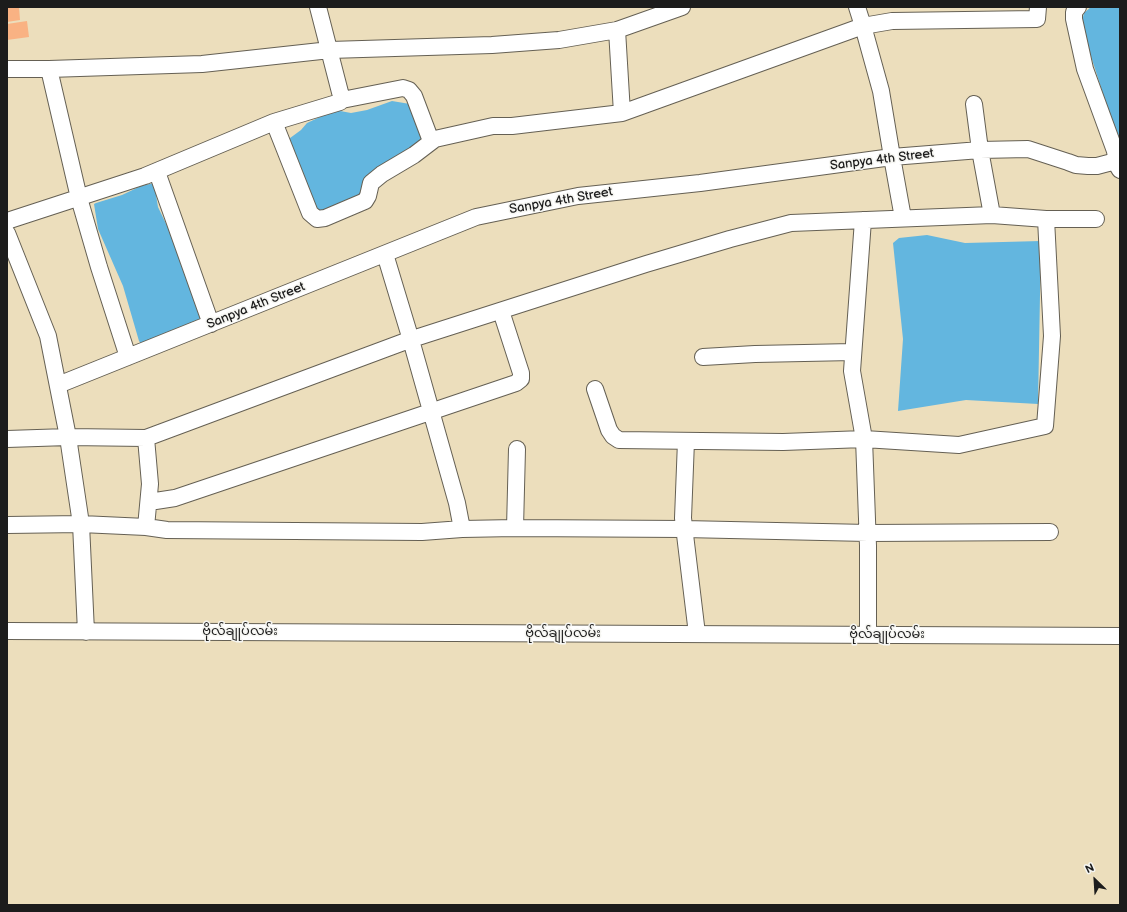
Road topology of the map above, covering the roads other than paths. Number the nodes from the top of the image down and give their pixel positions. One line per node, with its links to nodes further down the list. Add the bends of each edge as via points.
1 (318, 7): 8 (street)
2 (682, 7): 7 (street)
3 (857, 7): 6 (street)
4 (1038, 7): 6 (street, via 1037,19 892,21)
5 (1078, 7): 18 (street, via 1074,12 1074,19 1085,69)
6 (863, 26): 13 (street); 17 (street, via 881,91)
7 (617, 30): 8 (street, via 559,40 507,44); 13 (street)
8 (330, 50): 10 (street, via 202,64); 11 (street)
9 (7, 69): 10 (street)
10 (49, 69): 20 (street)
11 (342, 100): 14 (street); 15 (street, via 403,88 409,90 414,96)
12 (974, 104): 16 (street)
13 (622, 114): 15 (street, via 493,126)
14 (274, 122): 15 (street, via 310,213 317,219 365,201 371,184); 19 (street)
15 (431, 141)
16 (980, 150): 17 (street, Sanpya 4th Street); 18 (street, Sanpya 4th Street, via 1028,149 1088,166); 21 (street)
17 (892, 158): 22 (street); 28 (street, Sanpya 4th Street, via 578,196 476,217)
18 (1118, 165)
19 (157, 172): 20 (street); 30 (street)
20 (79, 198): 26 (street); 33 (street, via 98,267)
21 (992, 215): 22 (street); 23 (street)
22 (903, 218): 25 (street)
23 (1046, 219): 24 (street); 41 (street, via 1052,336 1045,426 959,445)
24 (1096, 219)
25 (863, 220): 29 (street, via 791,224 730,238); 32 (street)
26 (7, 221)
27 (7, 233): 35 (street, via 48,336)
28 (385, 254): 30 (street, Sanpya 4th Street); 31 (street)
29 (501, 311): 31 (street); 37 (street, via 521,379 516,383)
30 (211, 324): 33 (street, Sanpya 4th Street)
31 (411, 340): 37 (street); 39 (street)
32 (853, 352): 34 (street); 41 (street, via 852,371)
33 (128, 357): 35 (street, Sanpya 4th Street)
34 (703, 357)
35 (58, 385): 38 (street)
36 (595, 388): 42 (street, via 613,436 619,440)
37 (432, 412): 44 (street, via 174,498); 49 (street)
38 (68, 437): 39 (street); 40 (street); 45 (street)
39 (146, 438): 44 (street, via 150,484)
40 (7, 439)
41 (864, 439): 42 (street, via 783,442); 52 (street)
42 (686, 441): 50 (street)
43 (517, 449): 48 (street)
44 (148, 502): 47 (street)
45 (81, 524): 46 (street); 47 (street); 54 (street)
46 (7, 525)
47 (146, 527): 49 (street, via 167,530 422,532)
48 (515, 528): 49 (street); 50 (street)
49 (462, 529)
50 (684, 529): 52 (street); 55 (street)
51 (1050, 532): 52 (street)
52 (868, 533): 56 (street)
53 (7, 631): 54 (street, ဗိုလ်ချုပ်လမ်း)
54 (86, 632): 55 (street, ဗိုလ်ချုပ်လမ်း)
55 (697, 634): 56 (street, ဗိုလ်ချုပ်လမ်း)
56 (868, 635): 57 (street, ဗိုလ်ချုပ်လမ်း)
57 (1120, 636)

